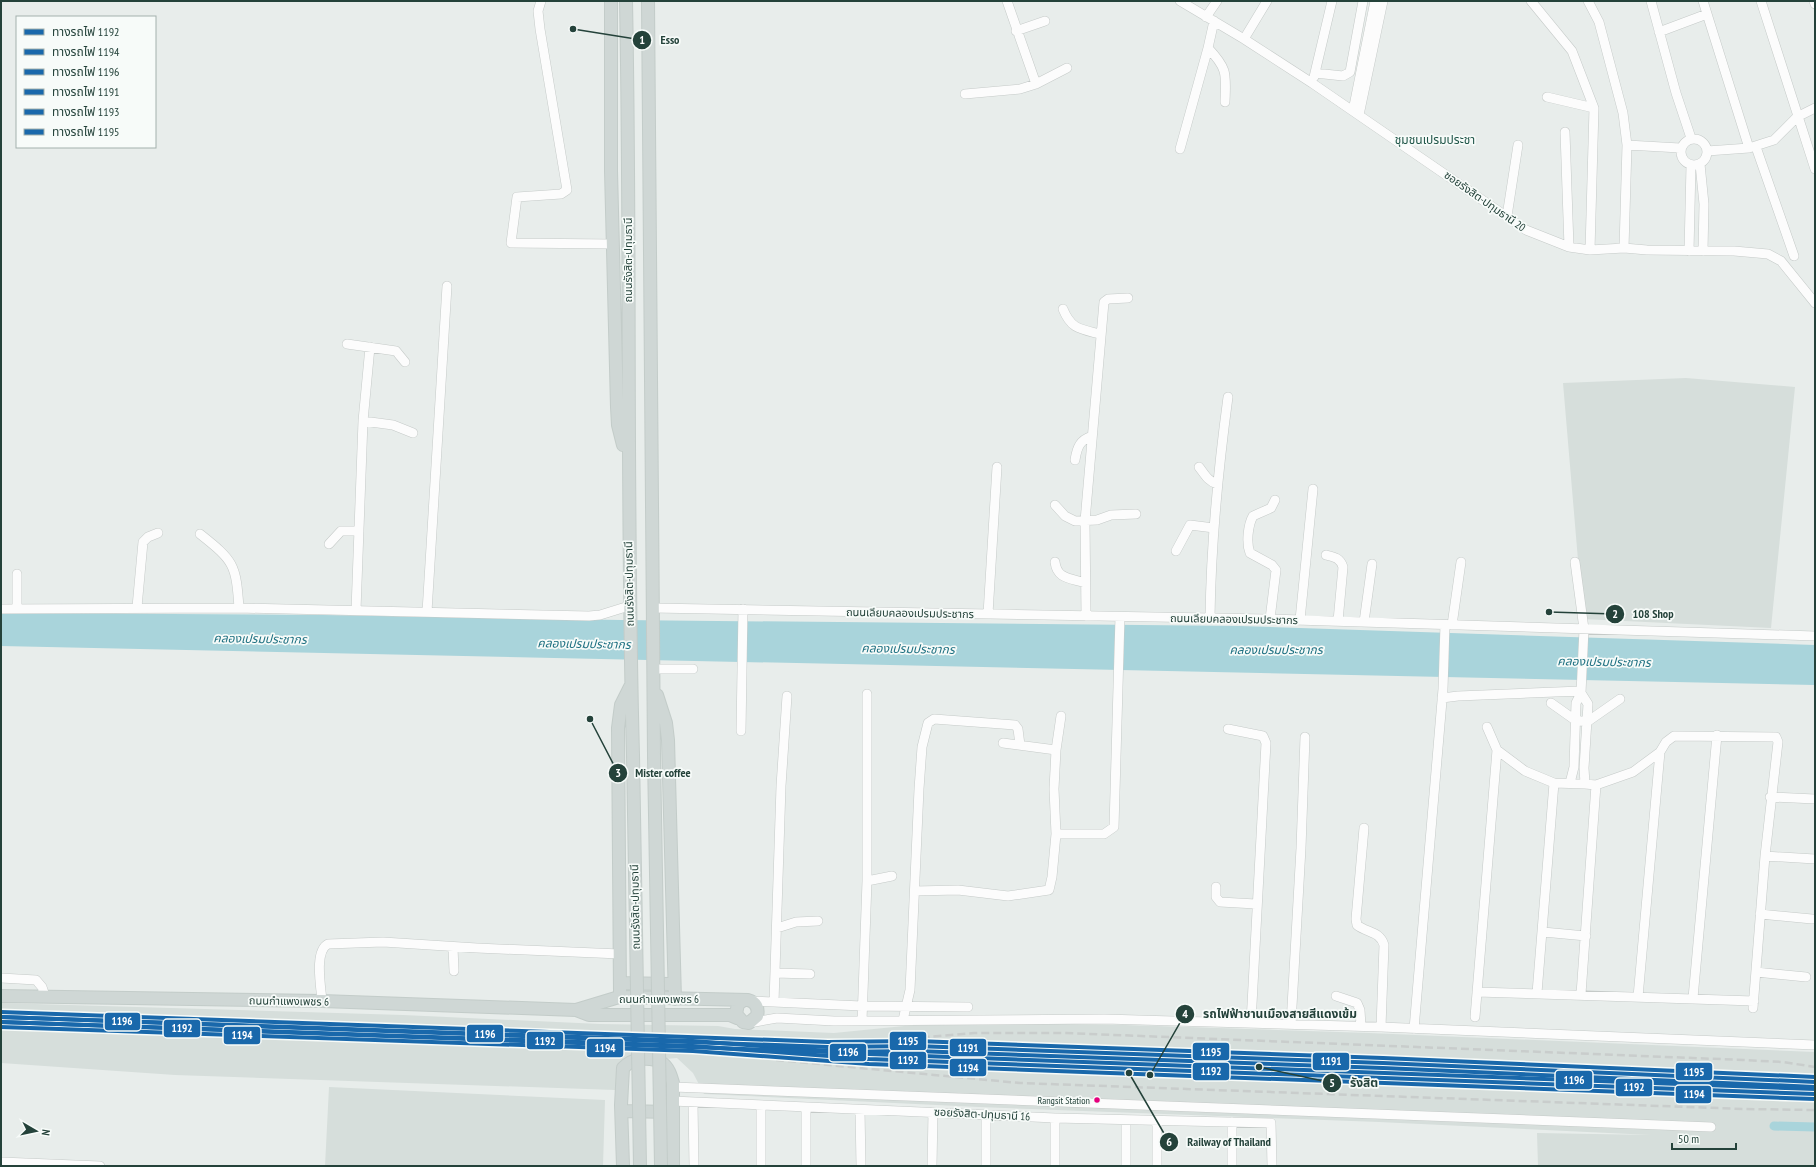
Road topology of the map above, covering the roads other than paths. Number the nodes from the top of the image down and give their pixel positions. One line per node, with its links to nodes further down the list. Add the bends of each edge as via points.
1 (541, 1): 50 (street, via 538,11 540,30 567,190 560,194 517,197 511,243)
2 (610, 1): 50 (main road)
3 (626, 1): 72 (main road, ถนนรังสิต-ปทุมธานี)
4 (648, 1): 100 (main road, ถนนรังสิต-ปทุมธานี)
5 (1007, 1): 24 (street)
6 (1180, 1): 22 (street, ซอยรังสิต-ปทุมธานี 20)
7 (1217, 1): 22 (street)
8 (1267, 1): 26 (street)
9 (1332, 1): 29 (street)
10 (1363, 1): 29 (street, via 1350,72 1343,76)
11 (1375, 1): 21 (street)
12 (1383, 1): 21 (street)
13 (1531, 1): 35 (street, via 1572,51)
14 (1588, 1): 42 (street, via 1599,22 1623,113)
15 (1651, 1): 25 (street)
16 (1703, 1): 20 (street)
17 (1761, 1): 38 (street)
18 (1814, 1): 19 (street)
19 (1815, 4)
20 (1707, 14): 25 (street); 44 (street)
21 (1376, 15): 37 (street)
22 (1210, 19): 26 (street, ซอยรังสิต-ปทุมธานี 20); 27 (street)
23 (1045, 21): 24 (street)
24 (1016, 31): 31 (street)
25 (1659, 32): 40 (street)
26 (1244, 39): 30 (street, ซอยรังสิต-ปทุมธานี 20)
27 (1208, 48): 34 (street, via 1224,69); 45 (street)
28 (1067, 68): 31 (street)
29 (1315, 73): 30 (street)
30 (1312, 83): 37 (street, ซอยรังสิต-ปทุมธานี 20)
31 (1036, 84): 32 (street, via 1020,89)
32 (965, 94)
33 (1547, 97): 35 (street)
34 (1225, 102)
35 (1594, 108): 53 (street)
36 (1815, 108): 38 (street)
37 (1356, 113): 49 (street, ซอยรังสิต-ปทุมธานี 20)
38 (1797, 118): 44 (street, via 1774,140); 48 (street)
39 (1565, 132): 51 (street)
40 (1691, 138): 43 (street); 46 (street, via 1702,140)
41 (1518, 145): 49 (street)
42 (1627, 145): 43 (street); 52 (street)
43 (1680, 148): 47 (street, via 1682,159)
44 (1752, 148): 46 (street); 56 (street)
45 (1180, 149)
46 (1707, 151): 47 (street, via 1705,158)
47 (1695, 164): 54 (street); 55 (street, via 1704,204)
48 (1815, 169)
49 (1507, 216): 51 (street, ซอยรังสิต-ปทุมธานี 20, via 1526,230)
50 (613, 244): 72 (main road, via 618,419)
51 (1568, 246): 53 (street, ซอยรังสิต-ปทุมธานี 20)
52 (1624, 248): 53 (street, ซอยรังสิต-ปทุมธานี 20); 54 (street, ซอยรังสิต-ปทุมธานี 20)
53 (1590, 250)
54 (1689, 251): 55 (street, ซอยรังสิต-ปทุมธานี 20)
55 (1703, 251): 59 (street, ซอยรังสิต-ปทุมธานี 20, via 1768,254 1781,261)
56 (1794, 256)
57 (447, 286): 99 (street)
58 (1128, 298): 61 (street, via 1105,300)
59 (1815, 303)
60 (1063, 309): 61 (street, via 1074,326)
61 (1100, 334): 68 (street)
62 (347, 344): 63 (street)
63 (370, 347): 64 (street, via 396,351); 66 (street)
64 (405, 362)
65 (1228, 397): 73 (street)
66 (363, 421): 67 (street, via 393,425); 80 (street)
67 (414, 433)
68 (1092, 436): 69 (street, via 1080,443); 78 (street)
69 (1075, 460)
70 (997, 467): 101 (street)
71 (1200, 467): 73 (street, via 1210,482)
72 (628, 468): 97 (main road, ถนนรังสิต-ปทุมธานี)
73 (1217, 484): 79 (street)
74 (1313, 489): 106 (street)
75 (1275, 500): 105 (street, via 1272,508 1253,516 1250,522 1248,548 1250,553 1276,570)
76 (1055, 505): 78 (street, via 1069,519)
77 (1136, 514): 78 (street, via 1110,515)
78 (1085, 521): 91 (street)
79 (1214, 528): 84 (street, via 1190,525); 103 (street)
80 (359, 531): 83 (street, via 341,531); 96 (street)
81 (158, 533): 92 (street, via 143,542)
82 (200, 534): 93 (street, via 228,557 233,566)
83 (329, 544)
84 (1176, 551)
85 (1326, 555): 107 (street, via 1341,561 1343,567)
86 (1055, 562): 91 (street, via 1056,570 1061,576)
87 (1461, 562): 109 (street)
88 (1575, 562): 110 (street)
89 (1372, 564): 108 (street)
90 (17, 574): 95 (street)
91 (1085, 583): 102 (street)
92 (137, 607): 93 (street); 95 (street)
93 (239, 608): 96 (street)
94 (1, 609): 95 (street)
95 (17, 609)
96 (356, 610): 99 (street)
97 (630, 611): 99 (street, via 589,616); 115 (main road, ถนนรังสิต-ปทุมธานี)
98 (743, 611): 100 (street, ถนนเลียบคลองเปรมประชากร); 101 (street, ถนนเลียบคลองเปรมประชากร); 127 (street)
99 (427, 612)
100 (653, 612): 112 (main road, ถนนรังสิต-ปทุมธานี)
101 (988, 614): 102 (street, ถนนเลียบคลองเปรมประชากร)
102 (1086, 616): 104 (street, ถนนเลียบคลองเปรมประชากร)
103 (1210, 618): 104 (street, ถนนเลียบคลองเปรมประชากร); 105 (street, ถนนเลียบคลองเปรมประชากร)
104 (1120, 619): 142 (street, via 1114,827 1104,834)
105 (1270, 619): 106 (street, ถนนเลียบคลองเปรมประชากร)
106 (1300, 620): 107 (street, ถนนเลียบคลองเปรมประชากร)
107 (1338, 621): 108 (street, ถนนเลียบคลองเปรมประชากร)
108 (1364, 622): 109 (street, ถนนเลียบคลองเปรมประชากร)
109 (1447, 627): 110 (street, ถนนเลียบคลองเปรมประชากร); 118 (street)
110 (1584, 633): 111 (street, ถนนเลียบคลองเปรมประชากร); 116 (street)
111 (1815, 636)
112 (653, 667): 113 (street); 114 (main road, ถนนรังสิต-ปทุมธานี)
113 (693, 669)
114 (653, 682): 165 (main road, via 666,723 668,740); 214 (main road, ถนนรังสิต-ปทุมธานี, bridge)
115 (631, 685): 157 (main road, via 621,705 618,728); 213 (main road, ถนนรังสิต-ปทุมธานี, bridge)
116 (1582, 691): 118 (street, via 1458,696); 123 (street, via 1576,703); 124 (street, via 1588,704)
117 (867, 694): 146 (street)
118 (1443, 694): 193 (street)
119 (787, 696): 153 (street, via 781,786)
120 (1620, 699): 124 (street)
121 (1551, 703): 123 (street)
122 (1061, 716): 132 (street)
123 (1575, 720): 124 (street); 136 (street, via 1574,767)
124 (1587, 722): 137 (street)
125 (1487, 727): 133 (street)
126 (1228, 729): 149 (street, via 1263,736 1266,743)
127 (740, 731)
128 (1716, 735): 134 (street, via 1674,736 1666,742); 139 (street, via 1776,737 1778,742); 174 (street)
129 (1305, 736): 190 (street)
130 (1003, 743): 131 (street)
131 (1020, 745): 132 (street); 148 (street, via 1015,725 934,719 928,723 922,747)
132 (1056, 750): 142 (street)
133 (1498, 750): 135 (street, via 1525,771); 166 (street)
134 (1660, 752): 138 (street, via 1633,772); 172 (street)
135 (1554, 783): 136 (street); 154 (street)
136 (1570, 783): 137 (street)
137 (1585, 784): 138 (street)
138 (1596, 785): 155 (street)
139 (1770, 797): 140 (street); 143 (street)
140 (1815, 799)
141 (1364, 828): 192 (street, via 1356,919 1357,925 1363,930 1378,934 1384,945)
142 (1056, 834): 148 (street, via 1049,890 1008,896 958,890)
143 (1765, 856): 144 (street); 150 (street)
144 (1815, 859)
145 (892, 876): 146 (street)
146 (867, 881): 179 (street)
147 (1216, 887): 149 (street, via 1216,897 1220,902)
148 (915, 891): 180 (street, via 910,990)
149 (1256, 904): 189 (street)
150 (1760, 914): 151 (street); 159 (street)
151 (1812, 919)
152 (818, 922): 153 (street, via 796,922)
153 (777, 928): 160 (street)
154 (1543, 932): 155 (street); 167 (street)
155 (1586, 936): 168 (street)
156 (453, 947): 157 (street); 158 (street); 176 (street, via 378,942 328,944 323,948 320,957)
157 (620, 954): 164 (main road)
158 (454, 971)
159 (1756, 972): 163 (street); 174 (street, via 1754,1004)
160 (775, 973): 161 (street); 177 (street)
161 (810, 974)
162 (1, 978): 170 (street, via 36,980)
163 (1806, 978)
164 (620, 983): 165 (main road); 173 (main road)
165 (674, 984): 175 (main road)
166 (1477, 992): 167 (street); 183 (street)
167 (1537, 993): 168 (street)
168 (1581, 994): 172 (street)
169 (1, 996): 170 (main road, ถนนกำแพงเพชร 6)
170 (45, 996): 176 (main road, ถนนกำแพงเพชร 6)
171 (1336, 996): 191 (street, via 1357,1003)
172 (1638, 997): 174 (street)
173 (619, 998): 175 (main road, ถนนกำแพงเพชร 6); 182 (main road, ถนนกำแพงเพชร 6)
174 (1693, 998)
175 (675, 999): 178 (main road, ถนนกำแพงเพชร 6)
176 (322, 1001): 182 (main road, ถนนกำแพงเพชร 6)
177 (774, 1002): 178 (street); 179 (street)
178 (751, 1003): 184 (main road, via 736,1007); 185 (street, via 763,1013); 188 (main road, via 757,1016)
179 (862, 1006): 180 (street); 187 (street)
180 (906, 1006): 181 (street); 186 (street)
181 (968, 1007)
182 (576, 1010): 184 (main road, ถนนกำแพงเพชร 6, via 589,1015 730,1015)
183 (1475, 1017)
184 (738, 1018): 188 (main road)
185 (777, 1018): 187 (street); 188 (street)
186 (903, 1020): 187 (street); 189 (street, via 1104,1019)
187 (862, 1021)
188 (749, 1023)
189 (1251, 1023): 190 (street)
190 (1291, 1024): 191 (street)
191 (1362, 1026): 192 (street)
192 (1381, 1027): 193 (street)
193 (1414, 1029): 194 (street)
194 (1815, 1044)
195 (673, 1087): 197 (main road); 201 (main road, via 671,1073 662,1063 644,1059 627,1063 622,1075); 208 (street)
196 (693, 1103): 197 (street, ซอยรังสิต-ปทุมธานี 16); 198 (street, ซอยรังสิต-ปทุมธานี 16); 216 (street)
197 (672, 1107): 201 (main road); 215 (main road)
198 (761, 1107): 199 (street, ซอยรังสิต-ปทุมธานี 16); 217 (street)
199 (806, 1108): 200 (street, ซอยรังสิต-ปทุมธานี 16); 218 (street)
200 (860, 1110): 202 (street, ซอยรังสิต-ปทุมธานี 16); 219 (street)
201 (622, 1111): 212 (main road)
202 (933, 1112): 203 (street, ซอยรังสิต-ปทุมธานี 16); 220 (street)
203 (986, 1115): 204 (street, ซอยรังสิต-ปทุมธานี 16); 221 (street)
204 (1055, 1118): 205 (street, ซอยรังสิต-ปทุมธานี 16); 222 (street)
205 (1126, 1120): 206 (street, ซอยรังสิต-ปทุมธานี 16); 223 (street)
206 (1157, 1121): 207 (street, ซอยรังสิต-ปทุมธานี 16); 224 (street)
207 (1232, 1122): 225 (street); 226 (street, ซอยรังสิต-ปทุมธานี 16, via 1271,1123)
208 (1711, 1127)
209 (1, 1162): 210 (street)
210 (44, 1165): 211 (street)
211 (100, 1166)
212 (623, 1166)
213 (640, 1166)
214 (661, 1166)
215 (674, 1166)
216 (694, 1166)
217 (761, 1166)
218 (806, 1166)
219 (861, 1166)
220 (932, 1166)
221 (986, 1166)
222 (1055, 1166)
223 (1126, 1166)
224 (1157, 1166)
225 (1232, 1166)
226 (1272, 1166)

